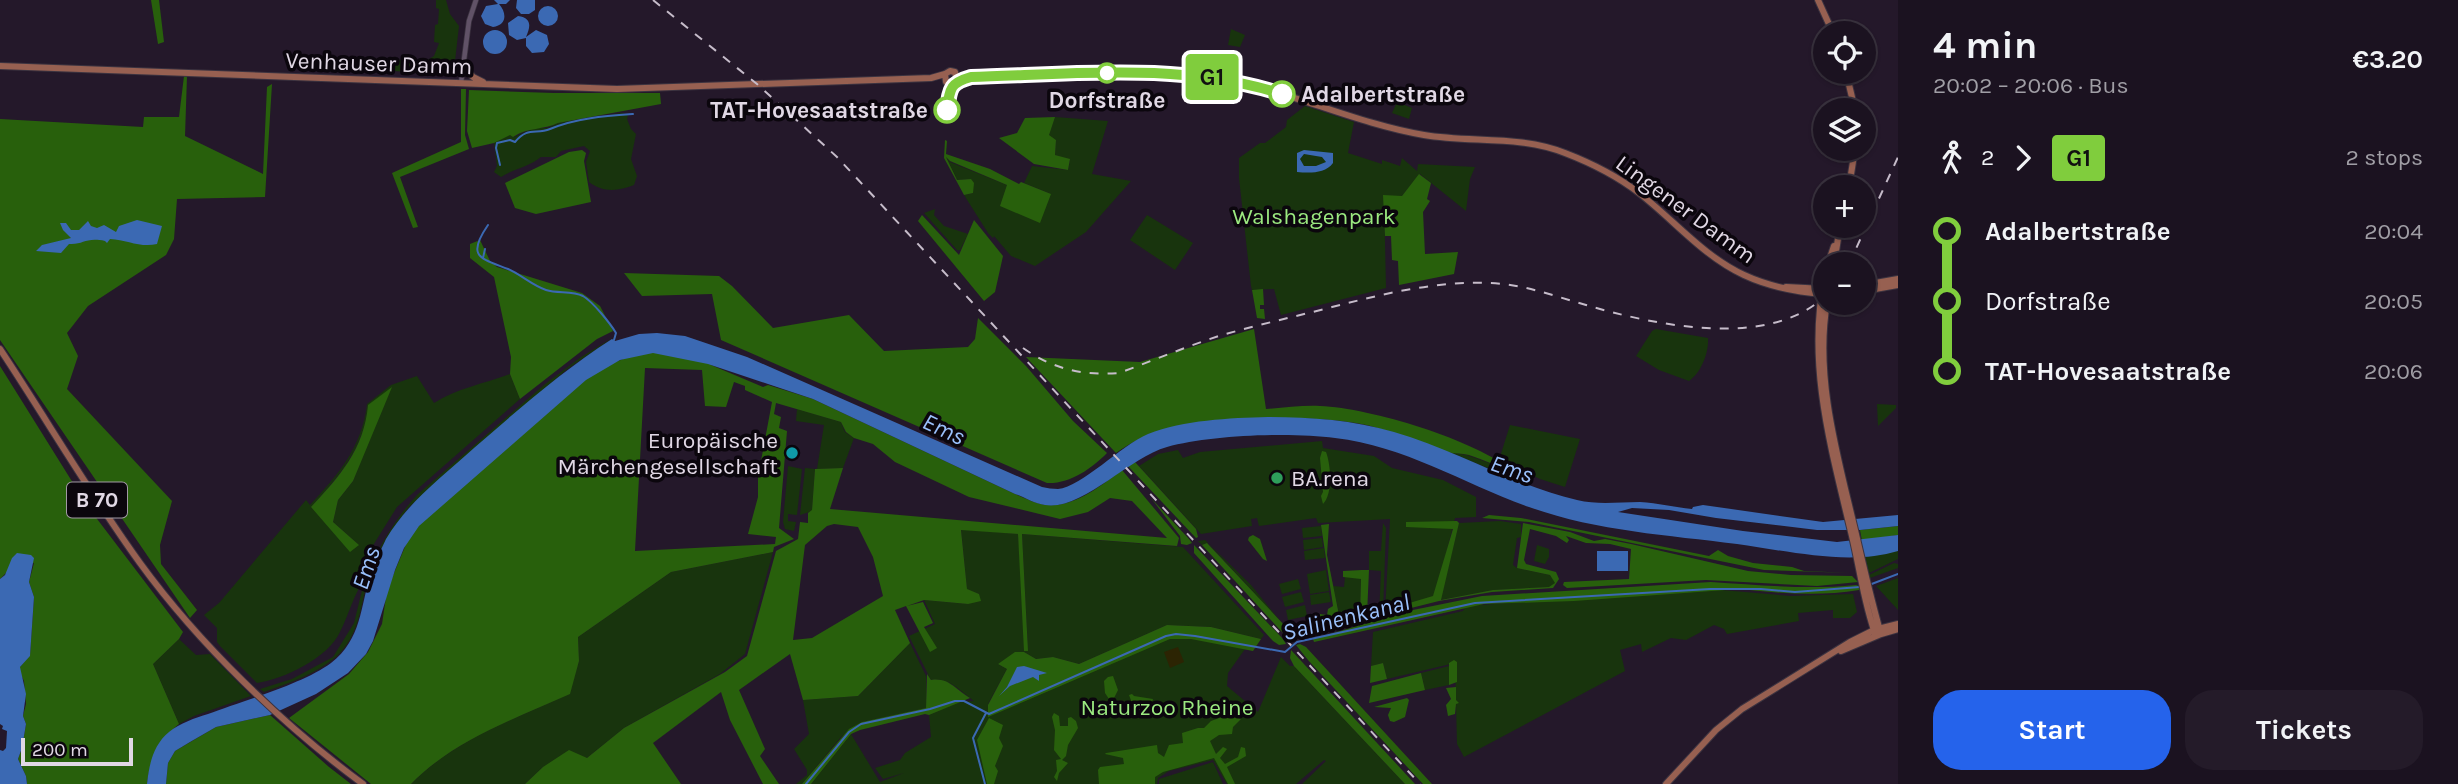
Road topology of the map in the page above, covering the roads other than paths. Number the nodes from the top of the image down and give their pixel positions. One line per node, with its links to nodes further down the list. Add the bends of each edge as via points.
1 (476, 0): 5 (street)
2 (1818, 0): 3 (main road)
3 (1828, 21)
4 (0, 66): 8 (main road, Venhauser Damm)
5 (463, 66): 8 (street); 9 (main road, via 478,80)
6 (957, 77): 7 (main road, via 951,84); 7 (main road, via 953,71); 18 (main road, Lingener Damm, via 1139,72 1214,77 1423,135 1548,147 1642,195 1709,253 1742,274 1793,292)
7 (945, 78): 9 (main road, Venhauser Damm, via 617,89)
8 (461, 83): 9 (main road, Venhauser Damm)
9 (499, 85)
10 (1837, 238): 11 (main road)
11 (1835, 245): 12 (main road); 13 (main road)
12 (1832, 252)
13 (1835, 252)
14 (1898, 279): 15 (main road)
15 (1876, 283)
16 (1898, 285): 17 (main road)
17 (1876, 289)
18 (1813, 292)
19 (1823, 315): 22 (main road, via 1820,383)
20 (1826, 315): 22 (main road, via 1827,383)
21 (0, 349): 25 (main road, B 70, via 141,565 206,641 300,733)
22 (1849, 513): 24 (main road)
23 (1898, 627): 24 (main road)
24 (1877, 632): 26 (main road, via 1732,716)
25 (363, 784)
26 (1666, 784)

